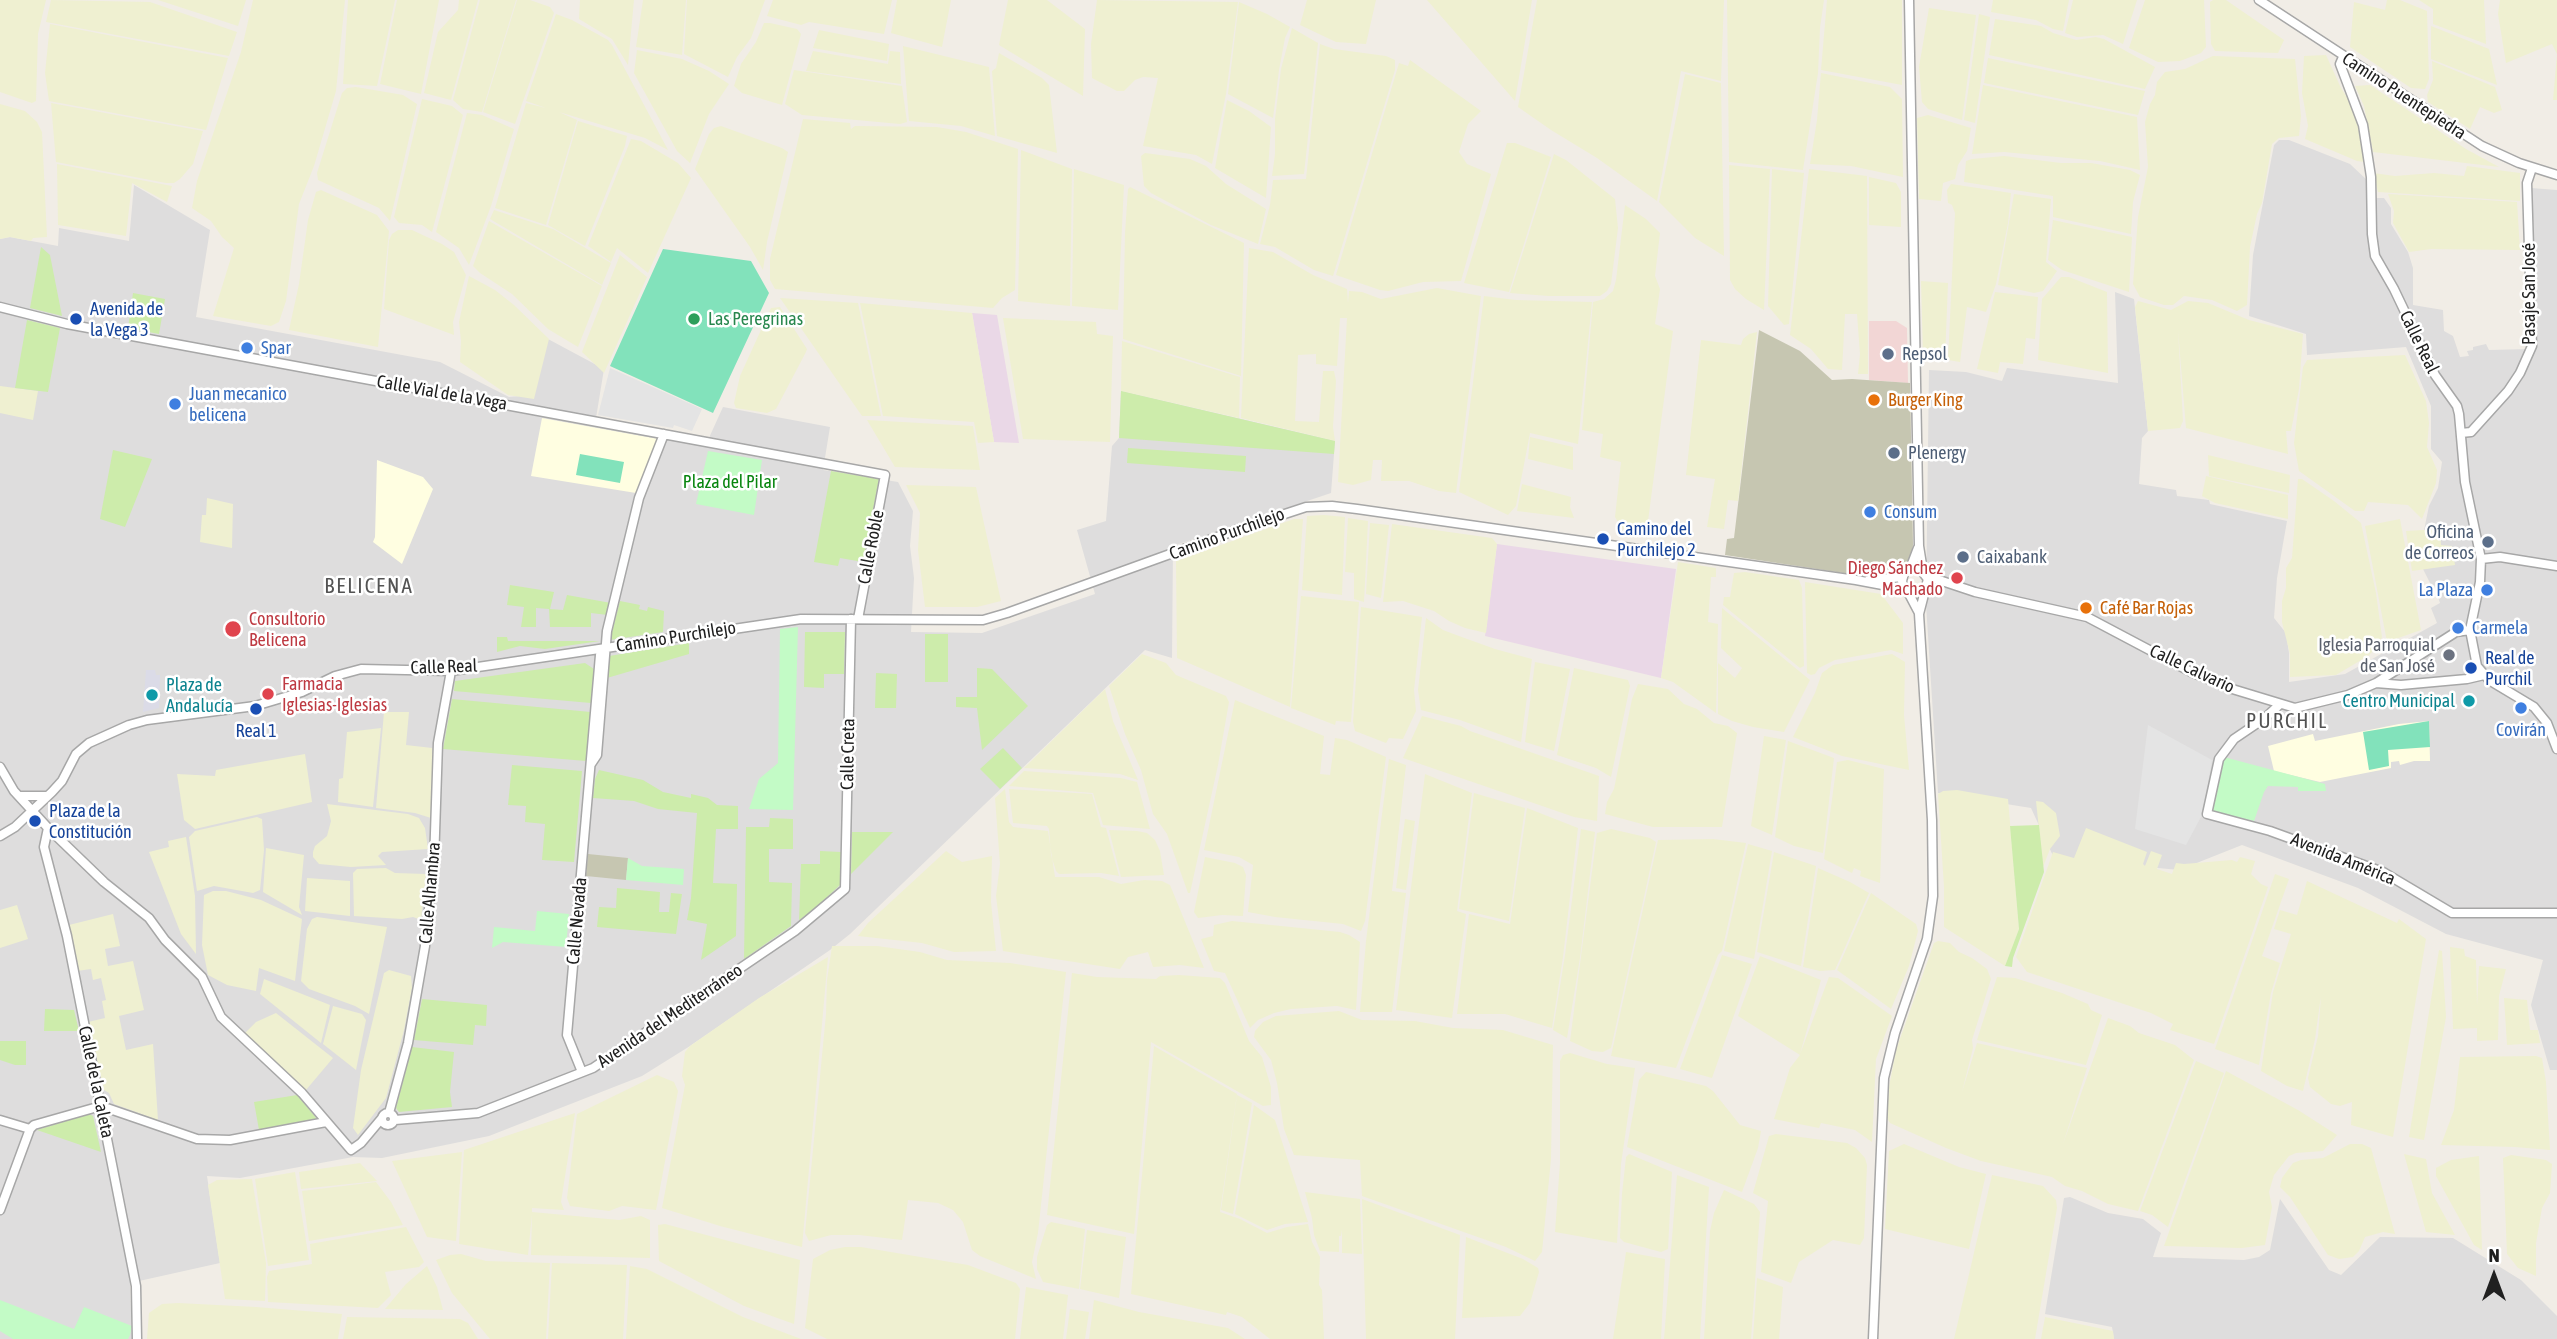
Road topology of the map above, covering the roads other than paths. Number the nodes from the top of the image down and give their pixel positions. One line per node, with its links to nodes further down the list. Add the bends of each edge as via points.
1 (1909, 0): 10 (street)
2 (2259, 0): 3 (street, Camino Puentepiedra)
3 (2343, 57): 4 (street, Camino Puentepiedra, via 2482,146); 7 (street, Calle Real, via 2340,64 2363,125 2375,256 2435,375 2457,406)
4 (2532, 168): 5 (street, Camino Puentepiedra); 7 (street, Pasaje San José, via 2528,183 2532,346 2508,391 2471,432)
5 (2557, 175)
6 (0, 307): 8 (street, Calle Vial de la Vega, via 66,324)
7 (2461, 433): 11 (street, Calle Real, via 2465,482)
8 (664, 434): 9 (street, Calle Vial de la Vega); 23 (street, Calle Nevada, via 639,498)
9 (884, 475): 21 (street, Calle Roble)
10 (1919, 546): 13 (street); 14 (street)
11 (2481, 559): 12 (street, via 2500,557); 22 (street, Calle Real)
12 (2557, 566)
13 (1910, 569): 14 (street); 15 (street)
14 (1925, 574): 17 (street, Calle Calvario); 18 (street)
15 (1903, 577): 16 (street, Camino Purchilejo); 19 (street)
16 (1856, 580): 19 (street, Camino Purchilejo); 21 (street, Camino Purchilejo, via 1320,506 1290,511 983,620)
17 (1946, 584): 18 (street, Calle Calvario); 29 (street, Calle Calvario, via 2087,617 2191,672)
18 (1925, 590): 19 (street, via 1914,595); 20 (street)
19 (1907, 592): 20 (street)
20 (1919, 614): 47 (street, via 1934,896 1927,939 1884,1078)
21 (854, 619): 23 (street, Camino Purchilejo, via 720,629); 37 (street, Calle Creta)
22 (2470, 630): 25 (street, Calle Calvario, via 2456,632); 26 (street, via 2477,666)
23 (605, 648): 24 (street, Calle Real); 39 (street, Calle Nevada, via 567,1035)
24 (451, 670): 33 (street, Calle Real, via 361,669 255,706 129,724 76,754 62,781); 41 (street, Calle Alhambra, via 438,743 434,863 423,966)
25 (2392, 673): 27 (street, Calle Calvario); 28 (street)
26 (2484, 675): 28 (street); 30 (street, via 2534,707 2547,723)
27 (2376, 683): 28 (street); 29 (street, Calle Calvario, via 2309,705)
28 (2395, 683)
29 (2279, 705): 38 (street, Avenida América, via 2234,739 2219,760 2207,814 2270,831 2383,872 2452,914)
30 (2557, 749)
31 (1, 772): 32 (street)
32 (20, 796): 33 (street); 34 (street)
33 (46, 796): 34 (street, Calle Real)
34 (33, 810): 35 (street); 36 (street, Calle Real)
35 (48, 828): 40 (street, Calle de la Caleta, via 44,847); 43 (street, via 149,918 202,977 221,1017 302,1093)
36 (0, 836)
37 (845, 888): 39 (street, Avenida del Mediterráneo, via 795,931)
38 (2557, 913)
39 (582, 1072): 41 (street, Avenida del Mediterráneo, via 478,1113)
40 (101, 1106): 43 (street, via 197,1139 241,1139); 44 (street); 46 (street, Calle de la Caleta, via 136,1286)
41 (389, 1117): 43 (street, via 351,1150)
42 (0, 1120): 44 (street)
43 (326, 1122)
44 (30, 1129): 45 (street)
45 (0, 1210)
46 (137, 1339)
47 (1873, 1339)

